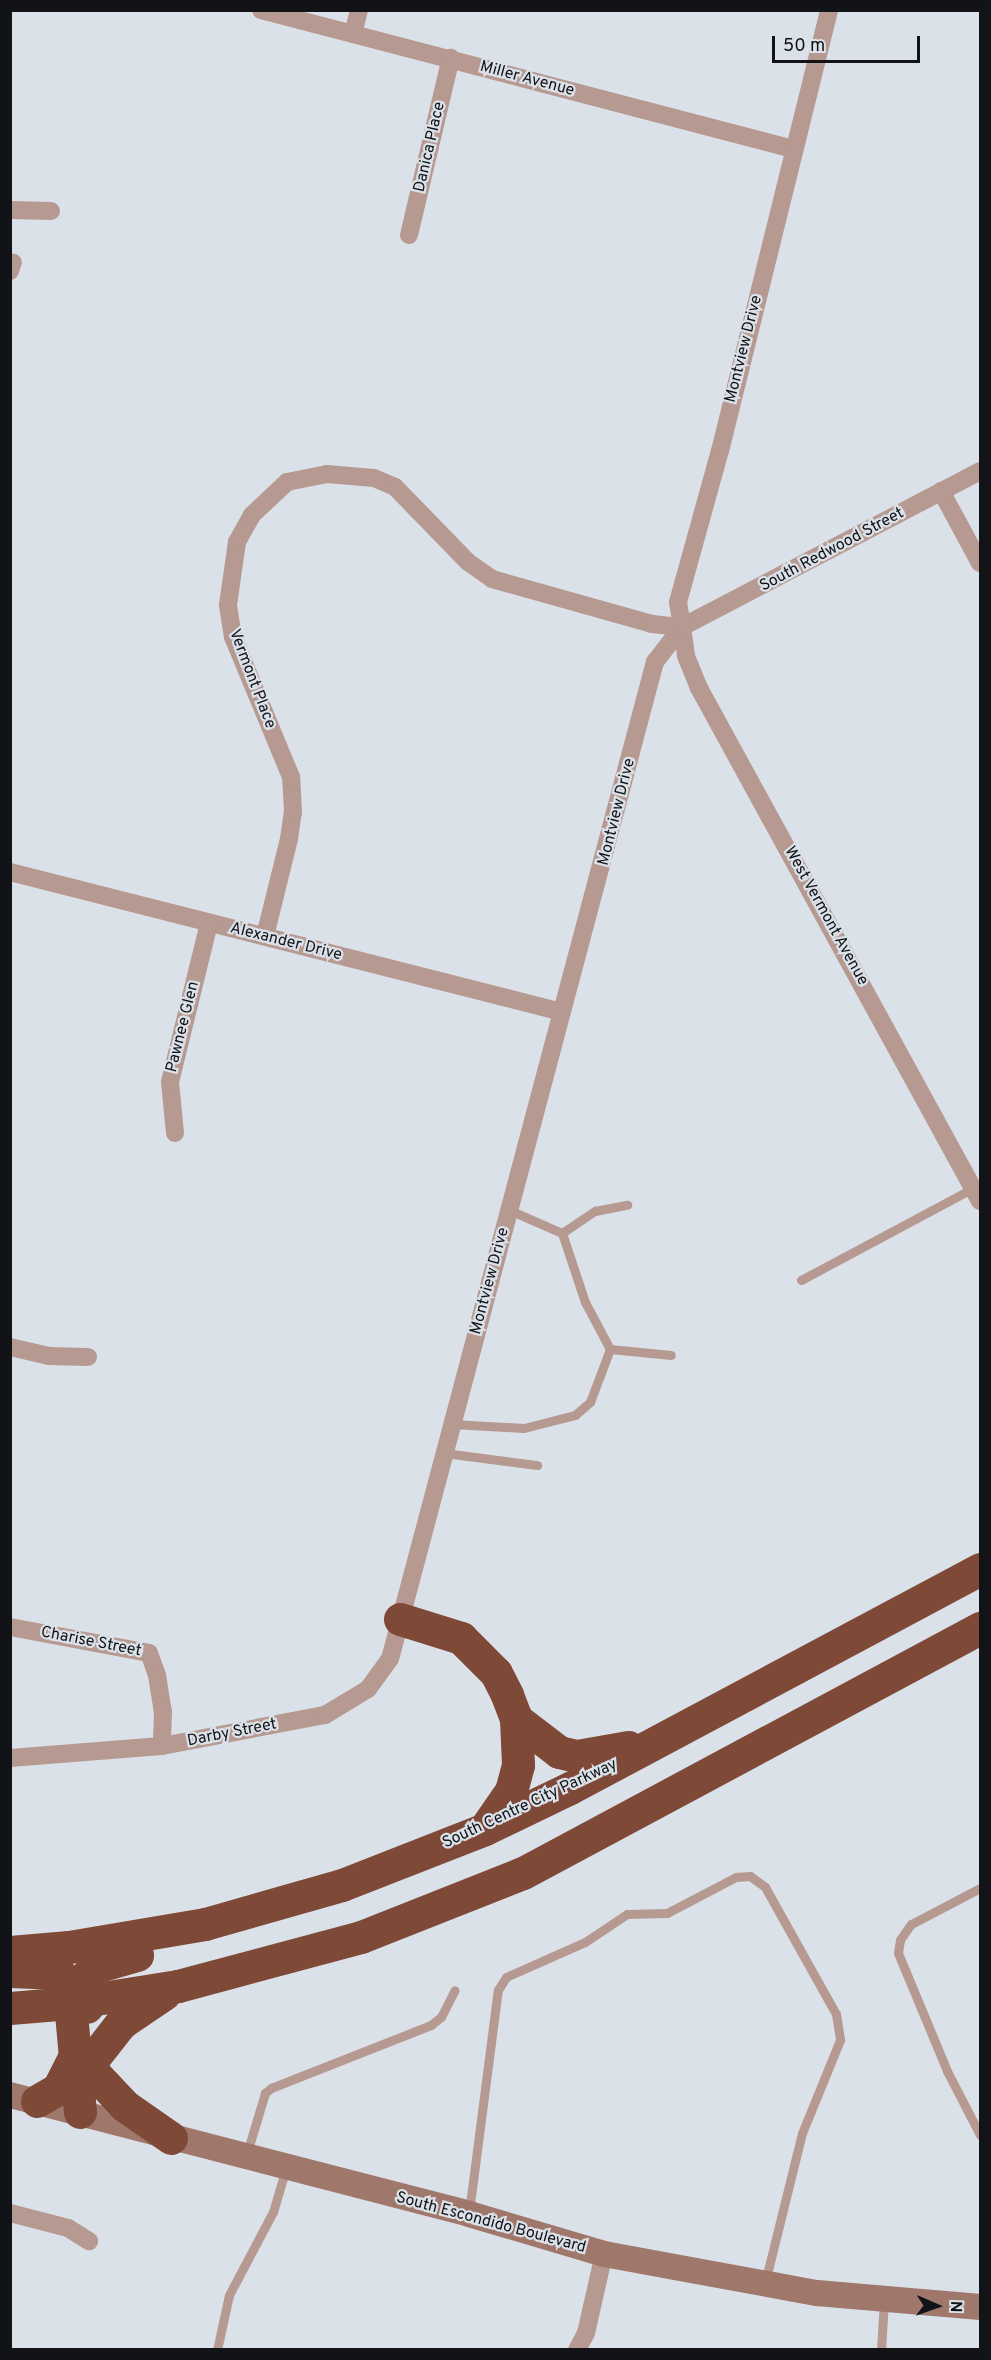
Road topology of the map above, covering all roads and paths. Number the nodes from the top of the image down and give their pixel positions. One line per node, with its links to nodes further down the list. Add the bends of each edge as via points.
1 (261, 10): 4 (street, Miller Avenue)
2 (359, 10): 4 (street)
3 (829, 10): 6 (street, Montview Drive)
4 (353, 34): 5 (street, Miller Avenue)
5 (451, 58): 6 (street, Miller Avenue); 9 (street, Danica Place)
6 (793, 149): 13 (street, Montview Drive, via 720,451 678,602)
7 (10, 210): 8 (street)
8 (51, 211)
9 (410, 235)
10 (981, 471): 11 (street, South Redwood Street)
11 (941, 491): 12 (street); 13 (street, South Redwood Street)
12 (981, 563)
13 (682, 627): 16 (street, Vermont Place, via 652,624 492,579 468,562 395,487 374,478 327,474 287,482 252,514 237,542 228,605 233,637 291,777 293,812 289,839); 17 (street, Montview Drive, via 656,662); 19 (street, West Vermont Avenue, via 686,656 699,688)
14 (10, 872): 15 (street, Alexander Drive)
15 (209, 923): 16 (street, Alexander Drive); 18 (street, Pawnee Glen, via 170,1082)
16 (265, 936): 17 (street, Alexander Drive)
17 (562, 1012): 21 (street, Montview Drive)
18 (175, 1132)
19 (977, 1194): 23 (lane)
20 (627, 1204): 22 (lane, via 594,1211)
21 (509, 1210): 22 (lane); 28 (street, Montview Drive)
22 (562, 1233): 25 (lane, via 585,1302)
23 (801, 1280)
24 (10, 1347): 27 (street, via 48,1356)
25 (610, 1349): 26 (lane); 28 (lane, via 590,1402 575,1415 524,1428)
26 (671, 1355)
27 (88, 1357)
28 (452, 1424): 29 (street, Montview Drive)
29 (444, 1453): 30 (lane); 32 (street, Montview Drive)
30 (537, 1465)
31 (981, 1569): 36 (highway, South Centre City Parkway)
32 (400, 1619): 35 (highway, via 445,1630 472,1646 496,1673); 37 (street, Darby Street, via 390,1659 368,1689 325,1715)
33 (10, 1626): 37 (street, Charise Street, via 149,1653 158,1675)
34 (981, 1628): 44 (highway, via 523,1873 361,1937)
35 (516, 1719): 36 (highway, via 559,1752 578,1756); 39 (highway, via 518,1765 511,1791)
36 (656, 1743): 39 (highway, South Centre City Parkway)
37 (162, 1746): 38 (street, Darby Street)
38 (10, 1758)
39 (485, 1828): 41 (highway, South Centre City Parkway, via 342,1885)
40 (981, 1888): 51 (lane, via 910,1924 900,1940 898,1953 947,2071)
41 (205, 1924): 42 (highway, South Centre City Parkway, via 69,1947); 46 (highway, via 192,1943 92,1968)
42 (10, 1952)
43 (10, 1971): 46 (highway, via 58,1973)
44 (178, 1986): 46 (highway); 48 (highway, via 121,2023)
45 (455, 1990): 53 (lane, via 441,2017 431,2025 271,2088 265,2093)
46 (77, 1998): 47 (highway); 48 (highway)
47 (10, 2008)
48 (87, 2063): 49 (highway, via 58,2089); 50 (highway); 52 (highway, via 125,2106)
49 (24, 2098): 50 (main road, South Escondido Boulevard)
50 (89, 2115): 52 (main road, South Escondido Boulevard)
51 (981, 2134)
52 (171, 2138): 53 (main road, South Escondido Boulevard)
53 (246, 2156): 54 (main road, South Escondido Boulevard)
54 (286, 2168): 56 (main road, South Escondido Boulevard); 62 (lane, via 273,2212 229,2295)
55 (10, 2214): 57 (street, via 68,2228)
56 (469, 2214): 58 (main road, South Escondido Boulevard); 59 (lane, via 498,1990 506,1977 585,1942 627,1914 667,1913 736,1878 750,1876 765,1887 836,2014 840,2040 801,2133)
57 (89, 2241)
58 (603, 2254): 59 (main road, South Escondido Boulevard); 63 (street, via 586,2333)
59 (765, 2285): 60 (main road, South Escondido Boulevard)
60 (884, 2301): 61 (main road, South Escondido Boulevard); 64 (lane)
61 (981, 2307)
62 (217, 2349)
63 (577, 2349)
64 (881, 2349)

